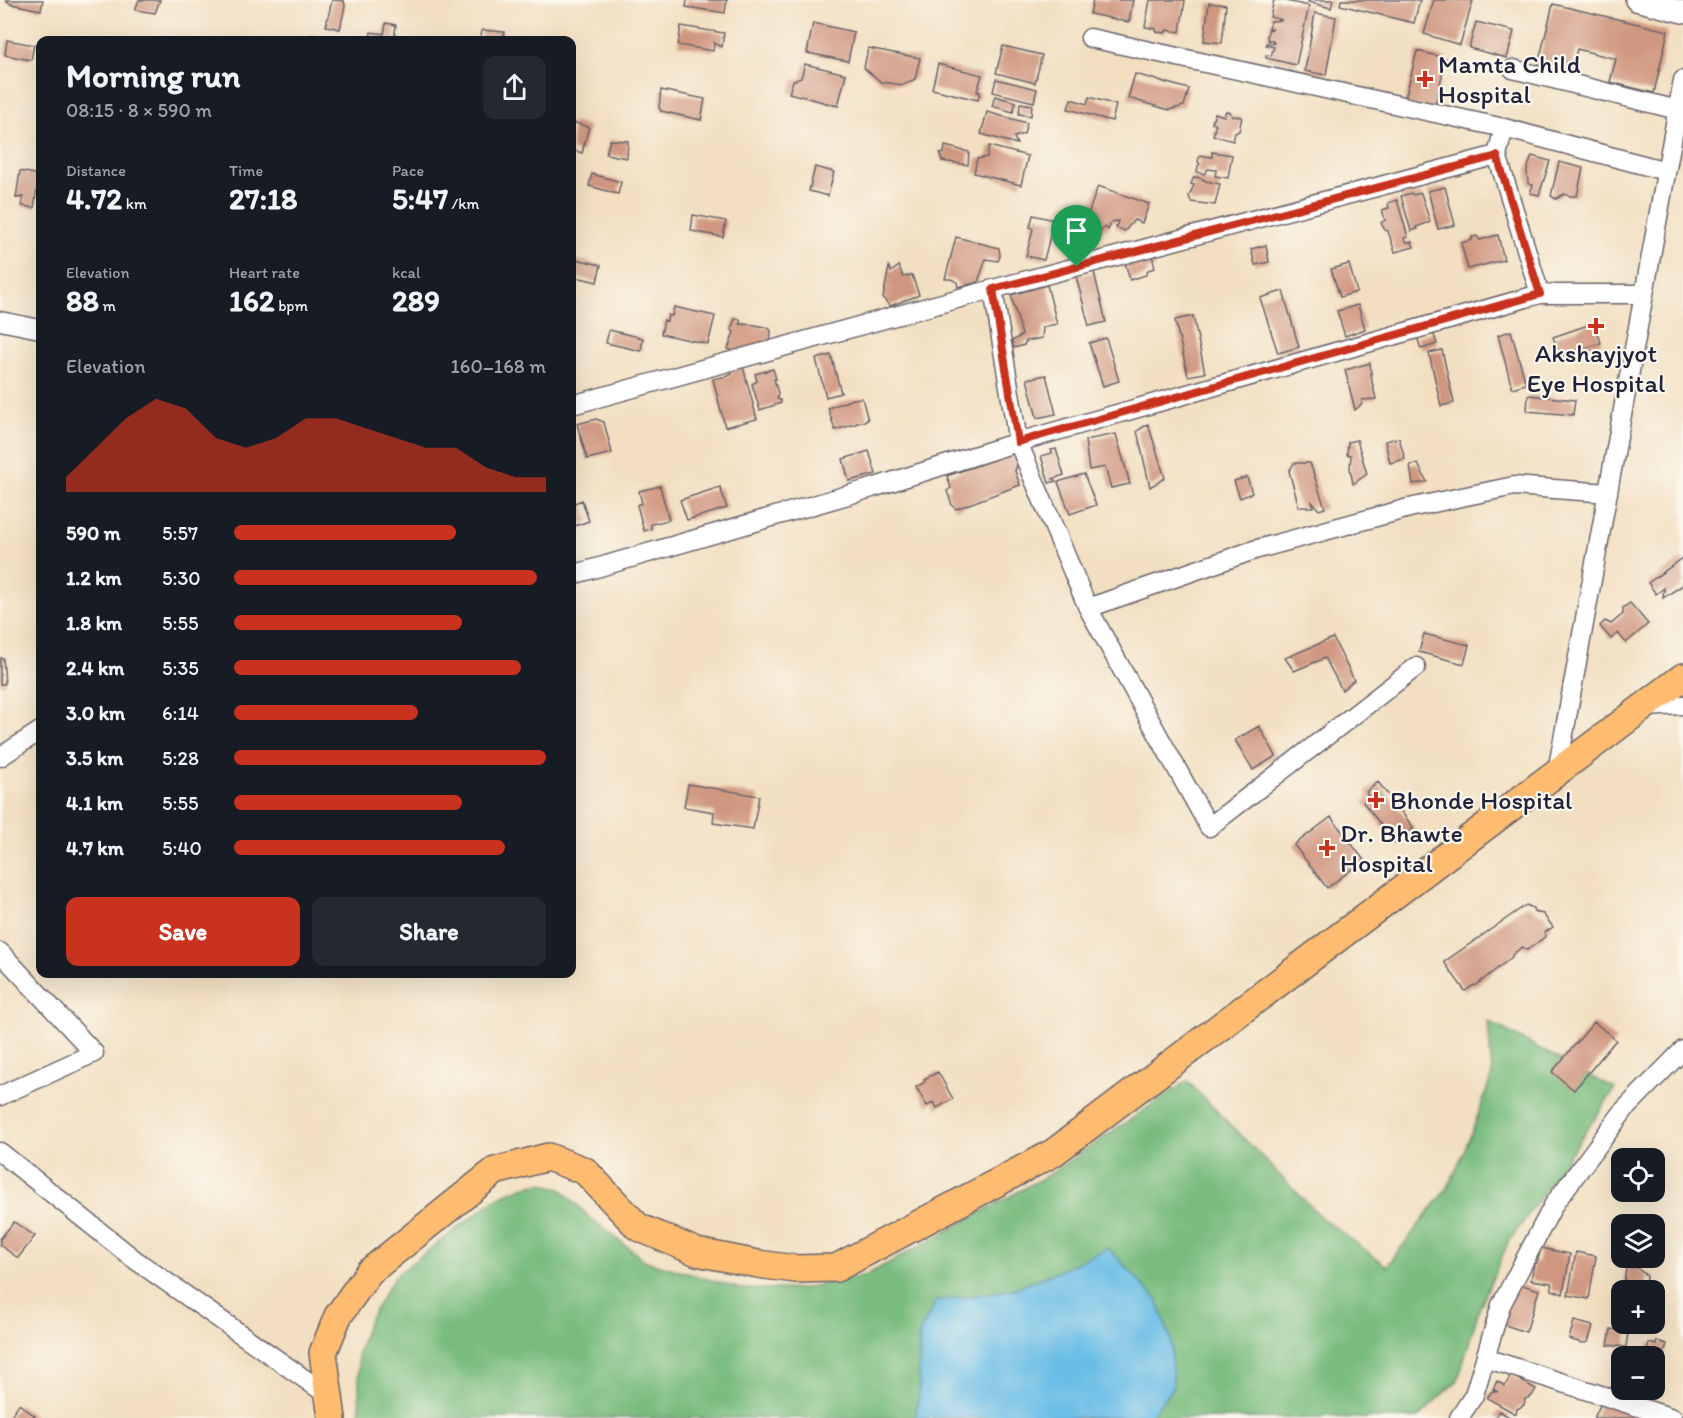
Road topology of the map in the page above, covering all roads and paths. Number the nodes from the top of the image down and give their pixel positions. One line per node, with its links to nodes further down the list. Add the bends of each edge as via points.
1 (1636, 0): 2 (street)
2 (1660, 3): 3 (street)
3 (1683, 12)
4 (1090, 38): 8 (street)
5 (1513, 69): 7 (street)
6 (1683, 80): 7 (street)
7 (1678, 110): 10 (street)
8 (1504, 128): 9 (street); 10 (street)
9 (1497, 156): 11 (street); 12 (street)
10 (1666, 171): 13 (street)
11 (993, 289): 16 (street); 17 (street)
12 (1540, 294): 13 (street); 17 (street)
13 (1644, 294): 18 (street)
14 (0, 321): 15 (street)
15 (36, 327)
16 (576, 404)
17 (1018, 442): 19 (street, via 861,492); 20 (street)
18 (1608, 493): 20 (street, via 1514,486 1409,508 1254,550); 27 (street)
19 (576, 574)
20 (1088, 608): 21 (street, via 1209,827)
21 (1416, 667)
22 (1683, 677): 24 (main road)
23 (1683, 705): 24 (street)
24 (1643, 707): 27 (main road)
25 (36, 734): 26 (street)
26 (0, 757)
27 (1557, 772): 33 (main road, via 1053,1153 836,1268 795,1269 697,1252 638,1227 585,1171 548,1156 495,1171 369,1272 338,1316 323,1353)
28 (0, 952): 30 (street, via 94,1053)
29 (1683, 1050): 32 (street, via 1625,1109 1554,1204 1501,1305)
30 (0, 1095)
31 (0, 1152): 33 (street)
32 (1485, 1358): 34 (street, via 1474,1395); 35 (street)
33 (331, 1407)
34 (1459, 1418)
35 (1673, 1418)

